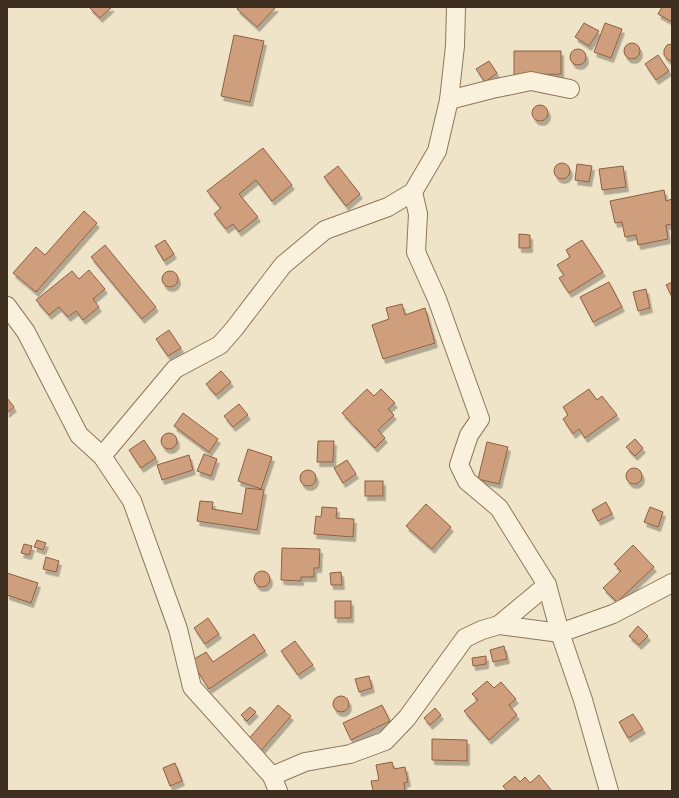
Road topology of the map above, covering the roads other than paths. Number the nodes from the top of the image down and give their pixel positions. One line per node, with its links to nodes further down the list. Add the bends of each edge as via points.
1 (456, 7): 3 (street)
2 (570, 89): 3 (street, via 531,81)
3 (449, 100): 4 (street, via 437,151)
4 (413, 192): 6 (street, via 388,207 325,230 283,265 220,345 175,369); 8 (street, via 418,214 416,252 437,299 480,419 469,436 459,465 467,481 499,508)
5 (7, 306): 6 (street, via 26,332 79,435)
6 (102, 456): 11 (street, via 132,501 178,629 192,687)
7 (672, 583): 10 (street, via 613,614)
8 (548, 585): 9 (street); 10 (street)
9 (499, 625): 10 (street); 11 (street, via 465,638 407,718 385,741 350,754 305,762)
10 (560, 633): 12 (street, via 583,700)
11 (275, 783)
12 (609, 791)

